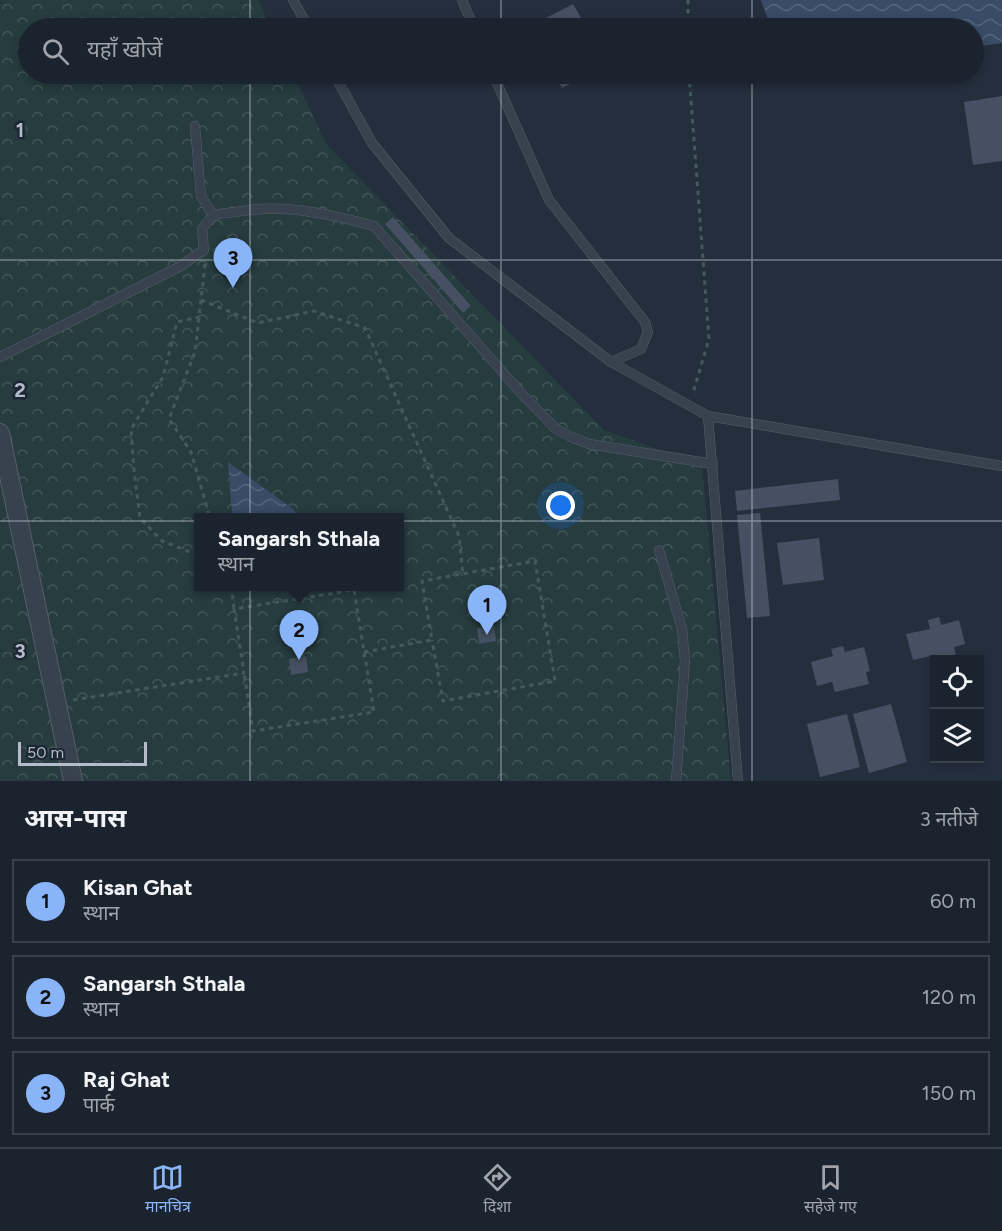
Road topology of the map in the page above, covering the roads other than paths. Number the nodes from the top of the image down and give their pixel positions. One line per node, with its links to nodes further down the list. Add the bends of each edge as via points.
1 (293, 0): 3 (lane)
2 (462, 0): 4 (lane)
3 (303, 18)
4 (470, 18)
5 (340, 84): 10 (lane, via 372,143 449,238)
6 (497, 84): 10 (lane, via 549,200 645,322 648,332 641,349)
7 (195, 126): 8 (lane, via 201,196)
8 (213, 215): 9 (lane, via 202,229 204,250 151,282); 13 (lane, via 282,208 374,226 555,428 589,444)
9 (0, 357)
10 (610, 362): 11 (lane)
11 (708, 416): 13 (lane); 14 (lane)
12 (0, 433): 15 (street)
13 (713, 464): 19 (lane)
14 (1002, 466)
15 (6, 487): 17 (street)
16 (659, 550): 18 (lane, via 682,629 685,662)
17 (73, 781)
18 (676, 781)
19 (738, 781)

